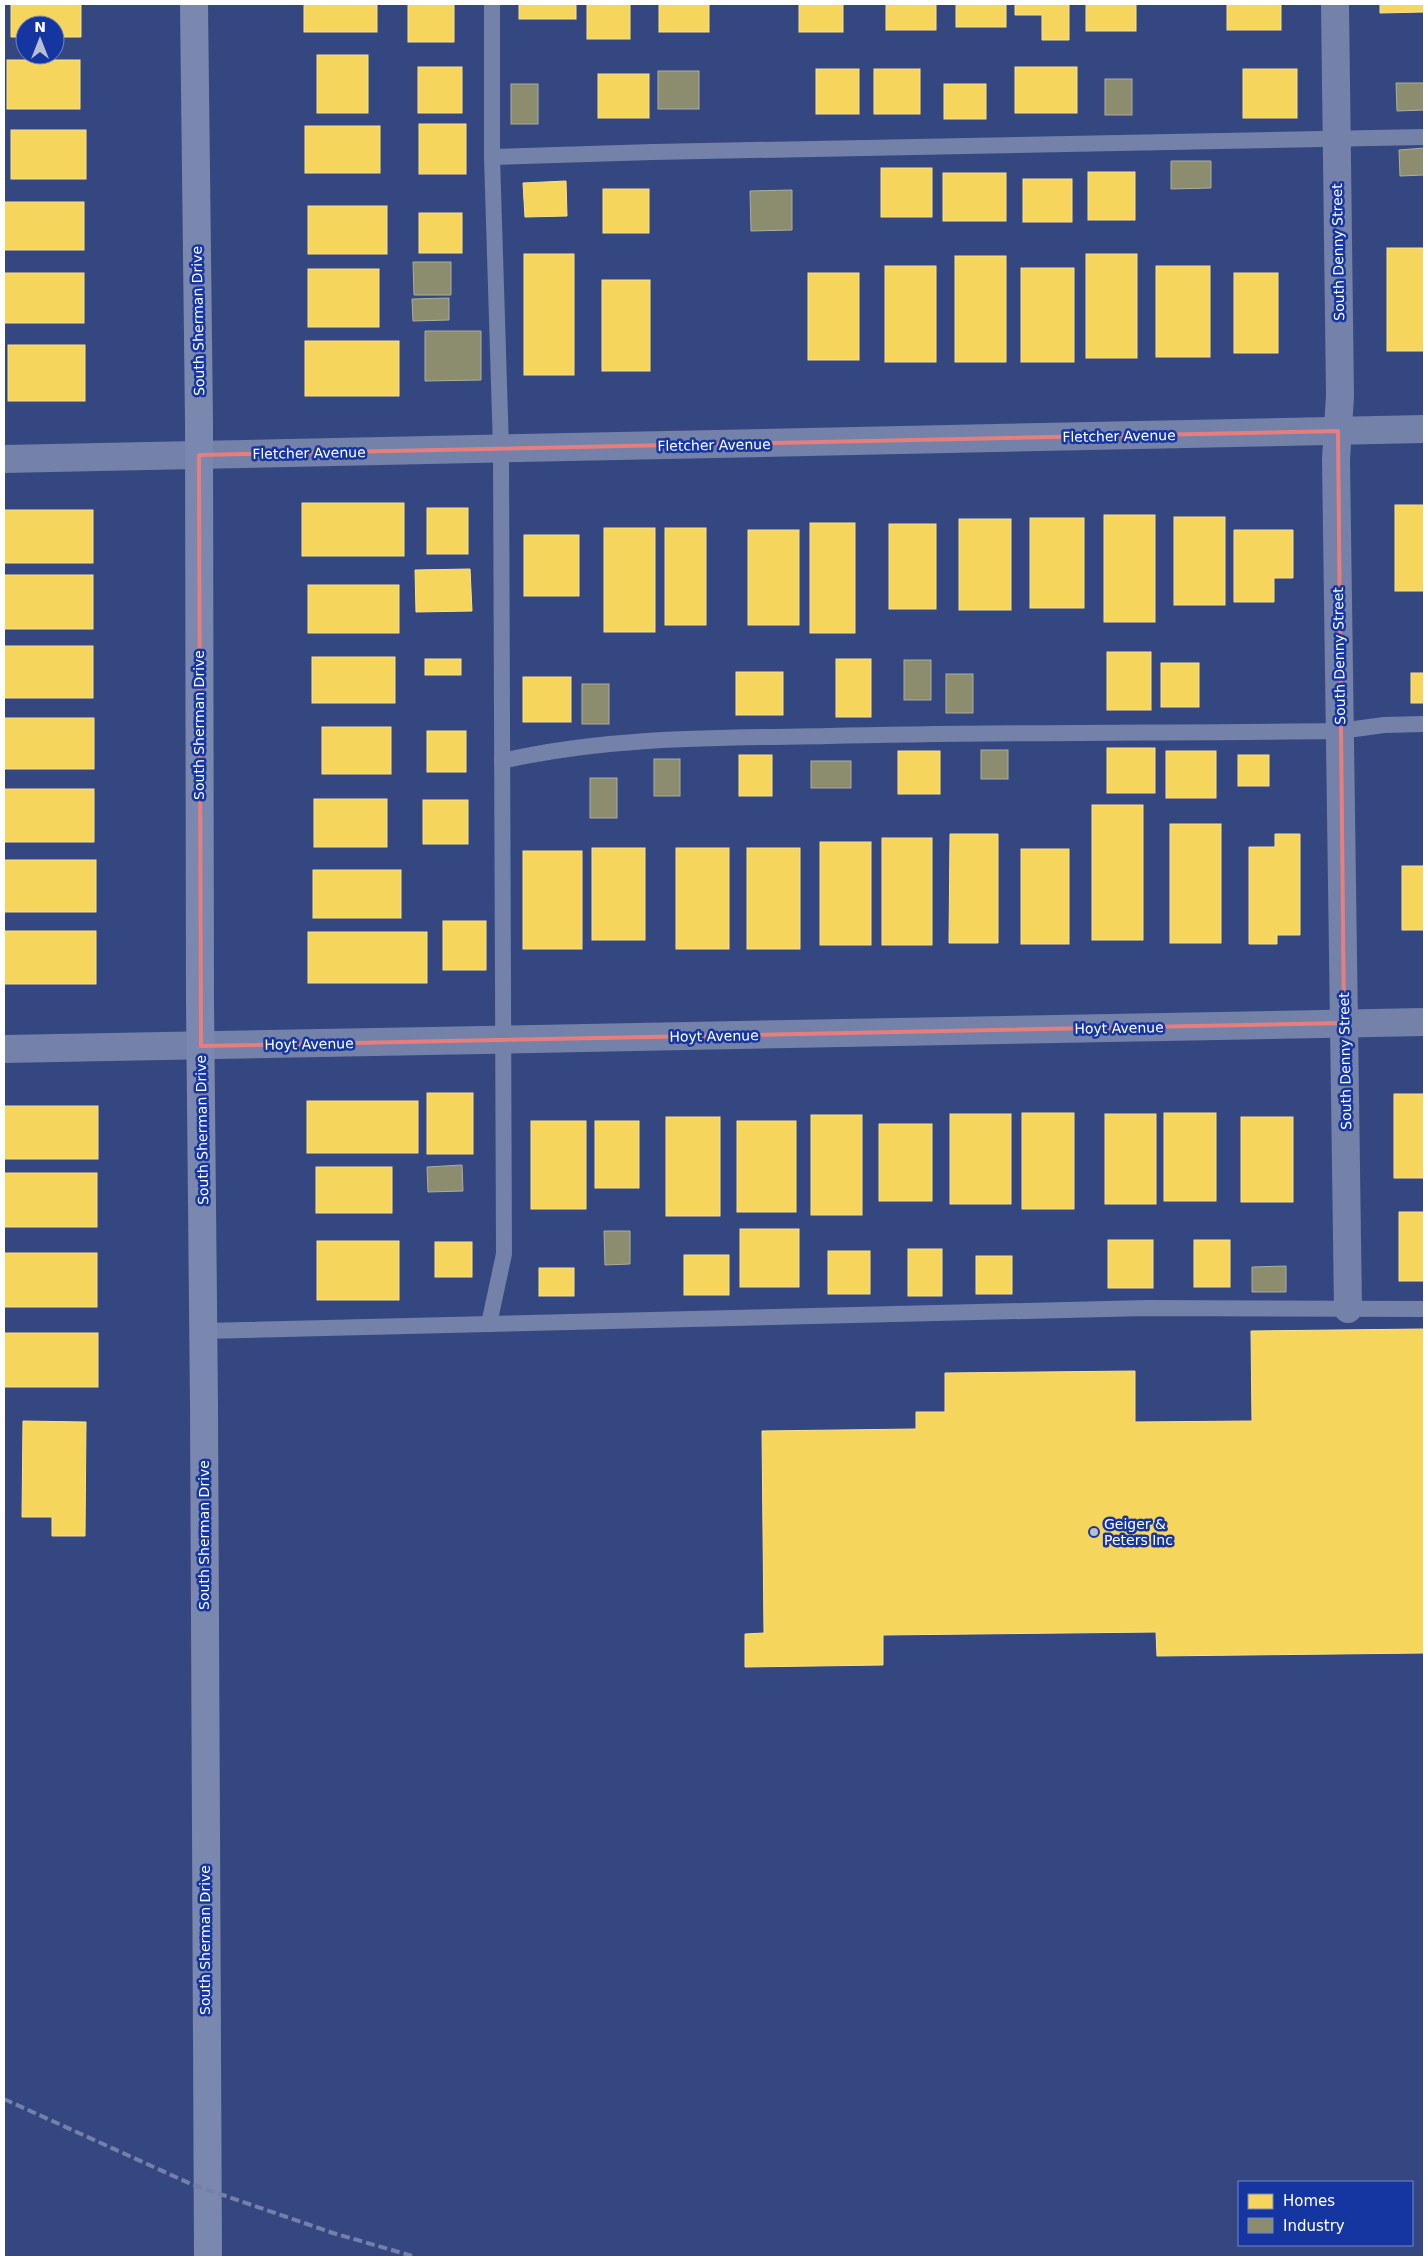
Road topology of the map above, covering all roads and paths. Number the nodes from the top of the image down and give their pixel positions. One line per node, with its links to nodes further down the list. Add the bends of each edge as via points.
1 (194, 4): 10 (main road, South Sherman Drive)
2 (492, 4): 6 (lane)
3 (1335, 4): 5 (street, South Denny Street)
4 (1424, 137): 5 (lane)
5 (1336, 138): 6 (lane); 8 (street, South Denny Street)
6 (492, 157): 9 (lane)
7 (1424, 429): 8 (street, Fletcher Avenue)
8 (1338, 431): 9 (street, Fletcher Avenue); 13 (street, South Denny Street)
9 (501, 449): 10 (street, Fletcher Avenue); 14 (lane)
10 (199, 455): 11 (street, Fletcher Avenue); 18 (main road, South Sherman Drive)
11 (4, 459)
12 (1424, 724): 13 (lane)
13 (1340, 731): 14 (lane, via 999,732 657,739 549,750); 16 (street, South Denny Street)
14 (502, 760): 17 (lane)
15 (1424, 1022): 16 (street, Hoyt Avenue)
16 (1344, 1023): 17 (street, Hoyt Avenue); 20 (street, South Denny Street)
17 (502, 1040): 18 (street, Hoyt Avenue); 22 (lane, via 504,1254)
18 (201, 1046): 19 (street, Hoyt Avenue); 23 (main road, South Sherman Drive)
19 (4, 1049)
20 (1348, 1309): 21 (lane); 22 (lane, via 1146,1308)
21 (1424, 1309)
22 (489, 1324): 23 (lane)
23 (203, 1331): 24 (main road, South Sherman Drive)
24 (208, 2257)

